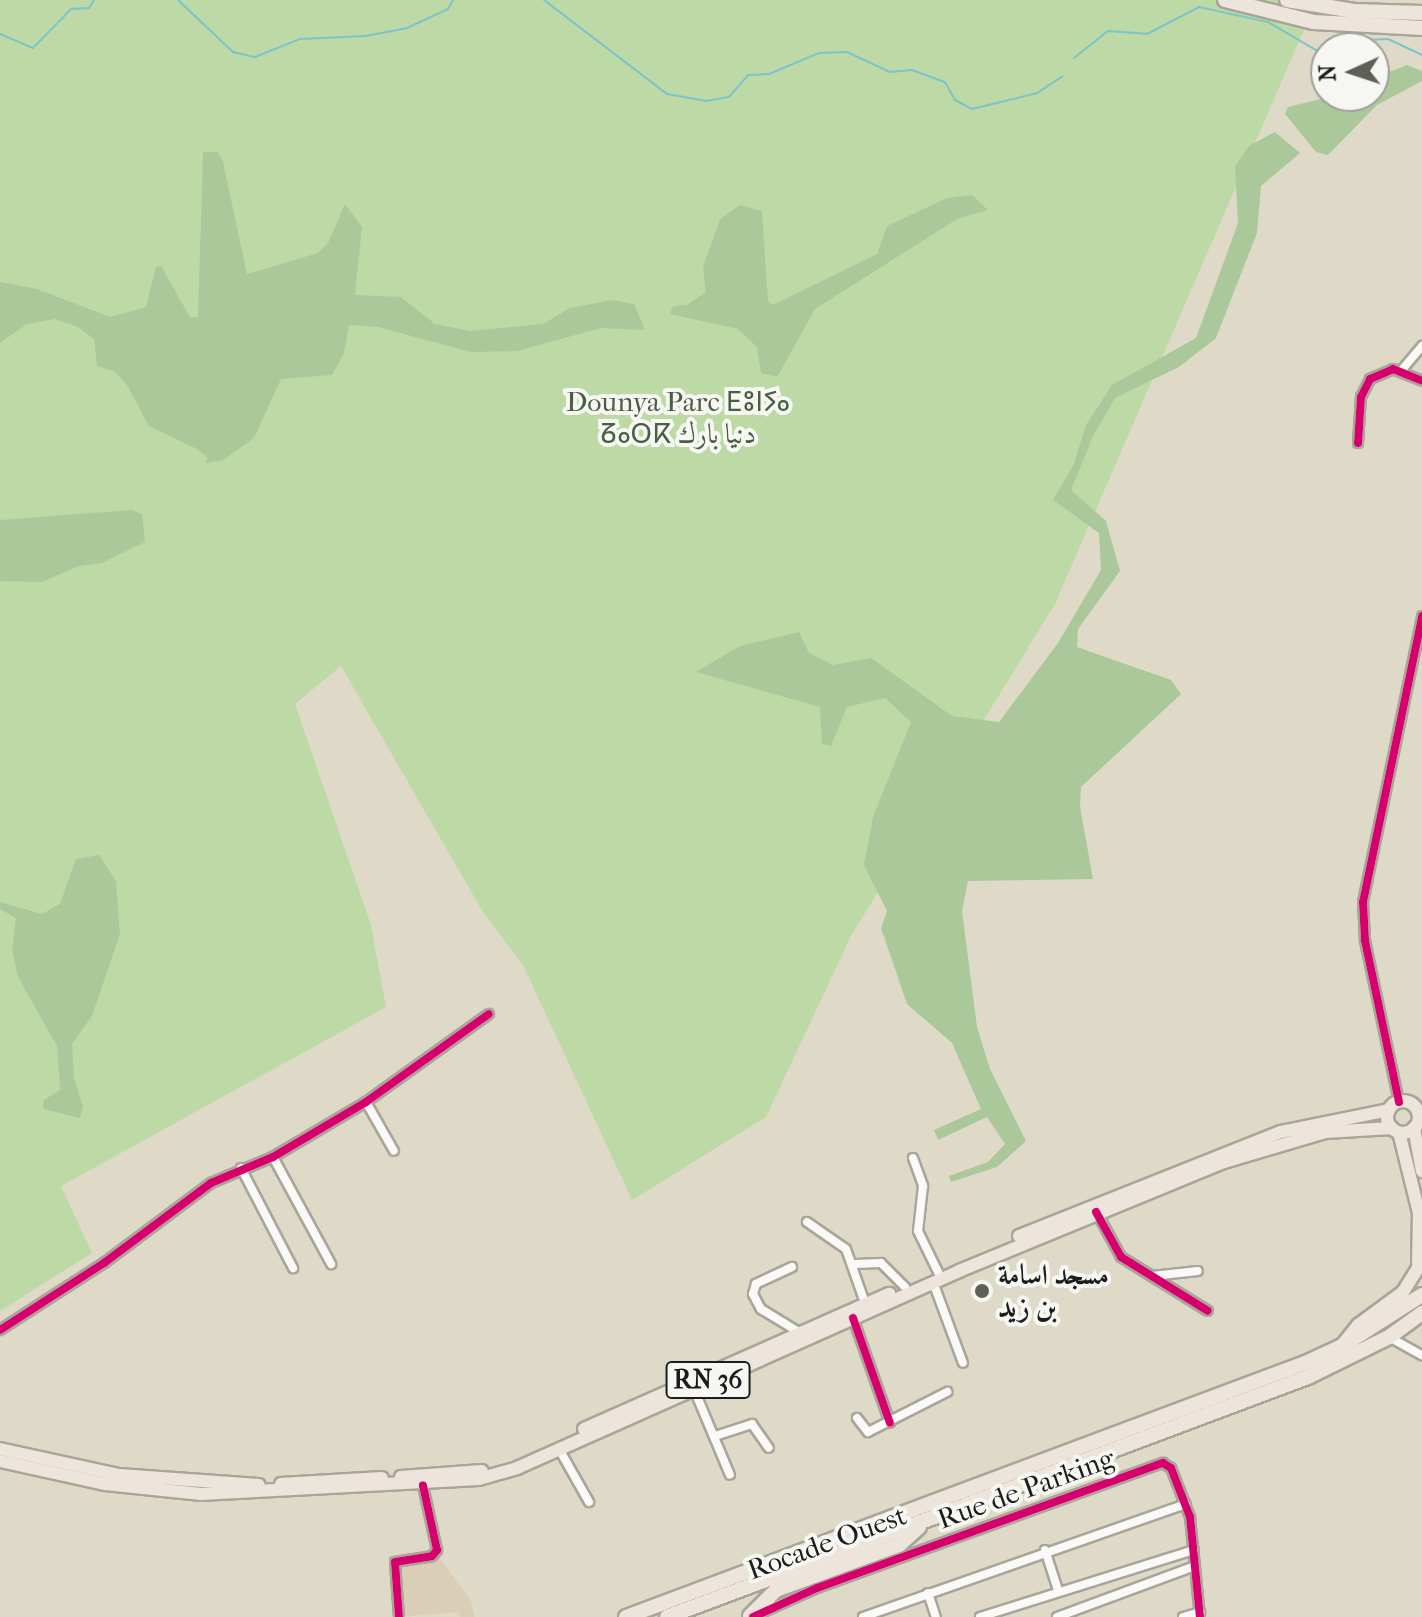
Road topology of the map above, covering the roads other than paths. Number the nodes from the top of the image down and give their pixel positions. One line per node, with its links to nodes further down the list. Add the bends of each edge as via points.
1 (1225, 0): 4 (highway, via 1314,22)
2 (1287, 0): 3 (highway, via 1366,12)
3 (1422, 13)
4 (1422, 28)
5 (1422, 346): 6 (street)
6 (1401, 371): 7 (street); 8 (street, via 1385,371 1364,387)
7 (1422, 381)
8 (1358, 443)
9 (1422, 616): 13 (street, via 1363,902)
10 (489, 1014): 11 (street)
11 (366, 1102): 16 (street); 17 (street)
12 (1418, 1104): 13 (main road); 14 (main road)
13 (1394, 1106): 15 (main road); 26 (main road, RN 36, via 1292,1128 1211,1156)
14 (1418, 1123): 15 (main road); 20 (main road)
15 (1395, 1130): 21 (main road, RN 36, via 1360,1126 1289,1140); 40 (main road, via 1419,1213 1418,1268 1403,1292 1358,1325)
16 (394, 1151)
17 (273, 1157): 19 (street); 23 (street)
18 (913, 1158): 29 (street, via 923,1186 918,1231)
19 (241, 1168): 27 (street); 37 (street, via 211,1183 104,1263)
20 (1422, 1171)
21 (1096, 1212): 26 (main road, RN 36); 30 (street, via 1121,1257)
22 (807, 1222): 24 (street, via 834,1237)
23 (331, 1264)
24 (855, 1264): 31 (street, via 881,1263); 33 (street)
25 (792, 1267): 38 (street, via 756,1284 753,1294 761,1309)
26 (958, 1267): 29 (main road, RN 36)
27 (293, 1268)
28 (1198, 1271): 30 (street)
29 (935, 1277): 31 (main road, RN 36); 36 (main road, RN 36); 42 (street)
30 (1151, 1277): 34 (street)
31 (905, 1287): 33 (main road, RN 36)
32 (1422, 1295): 40 (highway, Rocade Ouest)
33 (865, 1303): 38 (main road, RN 36)
34 (1208, 1311)
35 (1422, 1313): 39 (highway, Rocade Ouest)
36 (853, 1318): 43 (main road, RN 36); 46 (street)
37 (0, 1330)
38 (797, 1331): 49 (main road, RN 36, via 539,1450 477,1472 197,1484 91,1471)
39 (1389, 1337): 41 (street); 56 (highway, Rocade Ouest, via 1296,1382)
40 (1342, 1346): 64 (highway, Rocade Ouest)
41 (1422, 1355)
42 (963, 1363)
43 (693, 1386): 47 (street); 50 (main road, RN 36)
44 (947, 1392): 46 (street)
45 (857, 1418): 46 (street, via 866,1432)
46 (890, 1423)
47 (715, 1436): 48 (street, via 752,1424); 52 (street)
48 (769, 1448)
49 (0, 1449)
50 (559, 1449): 53 (main road, RN 36, via 492,1476); 54 (street)
51 (0, 1461): 53 (main road, RN 36, via 105,1484 201,1494)
52 (730, 1475)
53 (423, 1486): 63 (street, via 437,1550 429,1557 396,1560)
54 (589, 1502)
55 (1186, 1504): 57 (street); 58 (street, Rue de Parking); 66 (street, Rue de Parking, via 1171,1468 1160,1464 817,1588)
56 (922, 1525): 65 (highway, Rocade Ouest); 66 (highway, via 899,1545 776,1590)
57 (1045, 1550): 60 (street); 61 (street)
58 (1194, 1550): 59 (street, Rue de Parking); 60 (street)
59 (1195, 1566): 62 (street, Rue de Parking); 70 (street)
60 (1058, 1590): 69 (street)
61 (928, 1593): 67 (street); 68 (street)
62 (1200, 1614): 71 (street)
63 (399, 1617)
64 (626, 1617)
65 (667, 1617)
66 (751, 1617)
67 (863, 1617)
68 (936, 1617)
69 (980, 1617)
70 (1057, 1617)
71 (1183, 1617)

